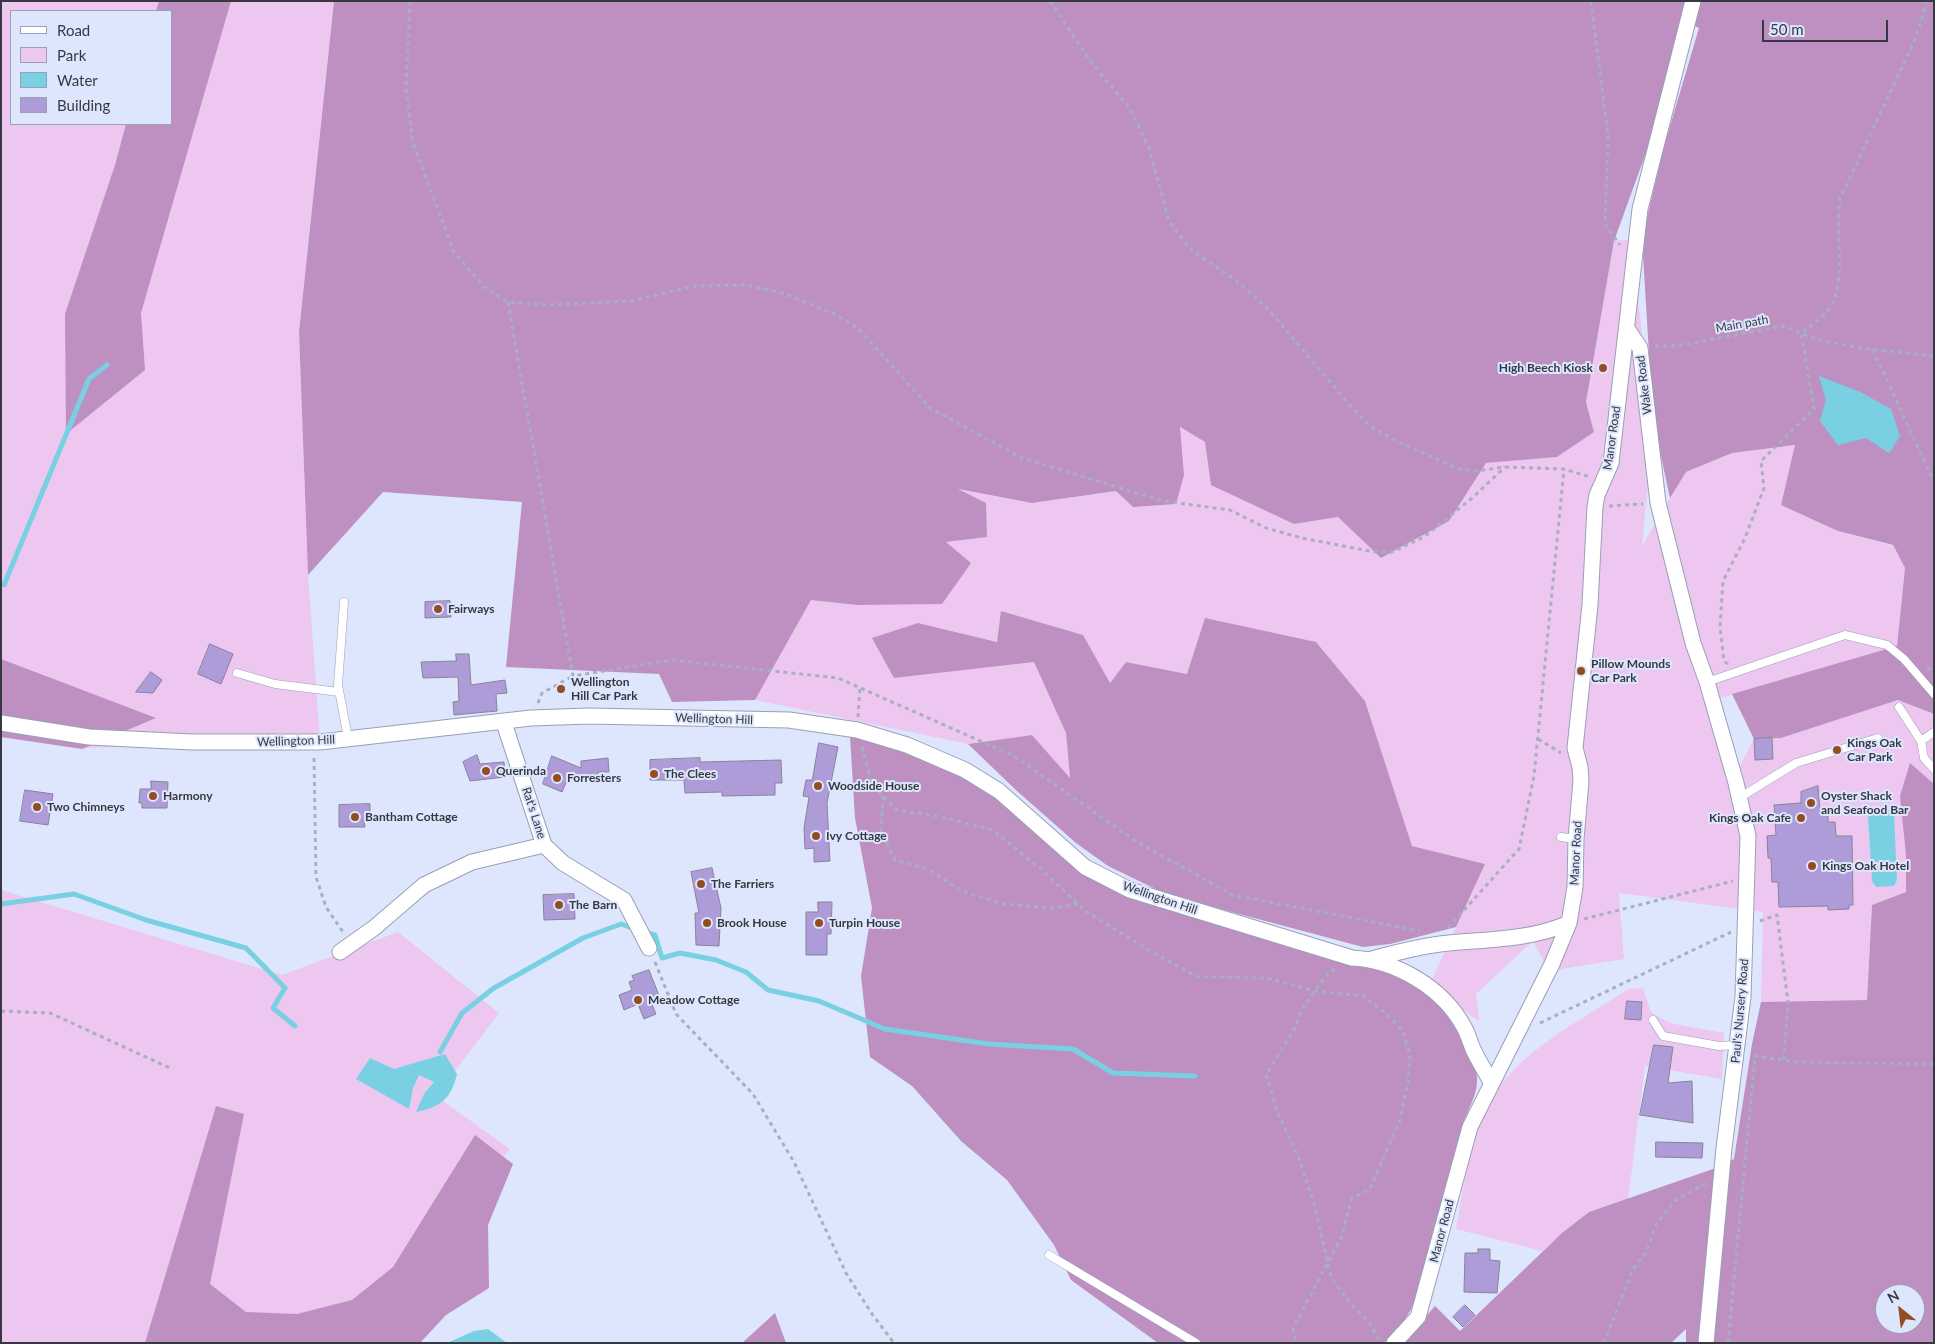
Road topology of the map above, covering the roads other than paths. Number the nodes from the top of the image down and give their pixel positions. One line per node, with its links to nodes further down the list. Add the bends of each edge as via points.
1 (1694, 1): 2 (street, via 1640,209)
2 (1628, 330): 5 (street, Wake Road, via 1640,348 1658,503 1693,643); 18 (street, Manor Road, via 1611,463 1595,507 1590,605 1575,748 1581,781 1568,838 1575,887)
3 (344, 602): 6 (lane)
4 (237, 673): 6 (lane, via 275,684)
5 (1707, 682): 7 (lane, via 1845,635 1887,645 1904,659); 16 (street, Paul's Nursery Road)
6 (339, 692): 12 (lane)
7 (1934, 694)
8 (1899, 707): 14 (lane)
9 (1, 723): 12 (street, Wellington Hill, via 89,737 192,742 314,742)
10 (504, 723): 12 (street, Wellington Hill); 17 (street, Rat's Lane); 21 (street, Wellington Hill, via 532,718 648,716 789,720 857,730 907,745 965,770 999,791 1085,867 1130,890 1352,958)
11 (1934, 732): 14 (lane)
12 (348, 738)
13 (1878, 738): 16 (lane, via 1796,763)
14 (1921, 741): 15 (lane, via 1924,758)
15 (1934, 769)
16 (1739, 798): 23 (street, Paul's Nursery Road, via 1748,836)
17 (544, 845): 19 (street, via 472,862 424,885); 20 (street, Rat's Lane, via 563,863 624,900)
18 (1569, 923): 21 (street, Wellington Hill, via 1521,937 1438,944); 24 (street, Manor Road, via 1552,964)
19 (346, 948)
20 (650, 948)
21 (1372, 959): 24 (street, Wellington Hill, via 1412,975 1450,1007 1464,1027)
22 (1653, 1020): 23 (lane, via 1663,1036 1719,1046)
23 (1738, 1045): 28 (street, Paul's Nursery Road)
24 (1491, 1082): 27 (street, Manor Road, via 1470,1127 1418,1317)
25 (1049, 1255): 26 (lane)
26 (1196, 1343)
27 (1394, 1343)
28 (1706, 1343)

